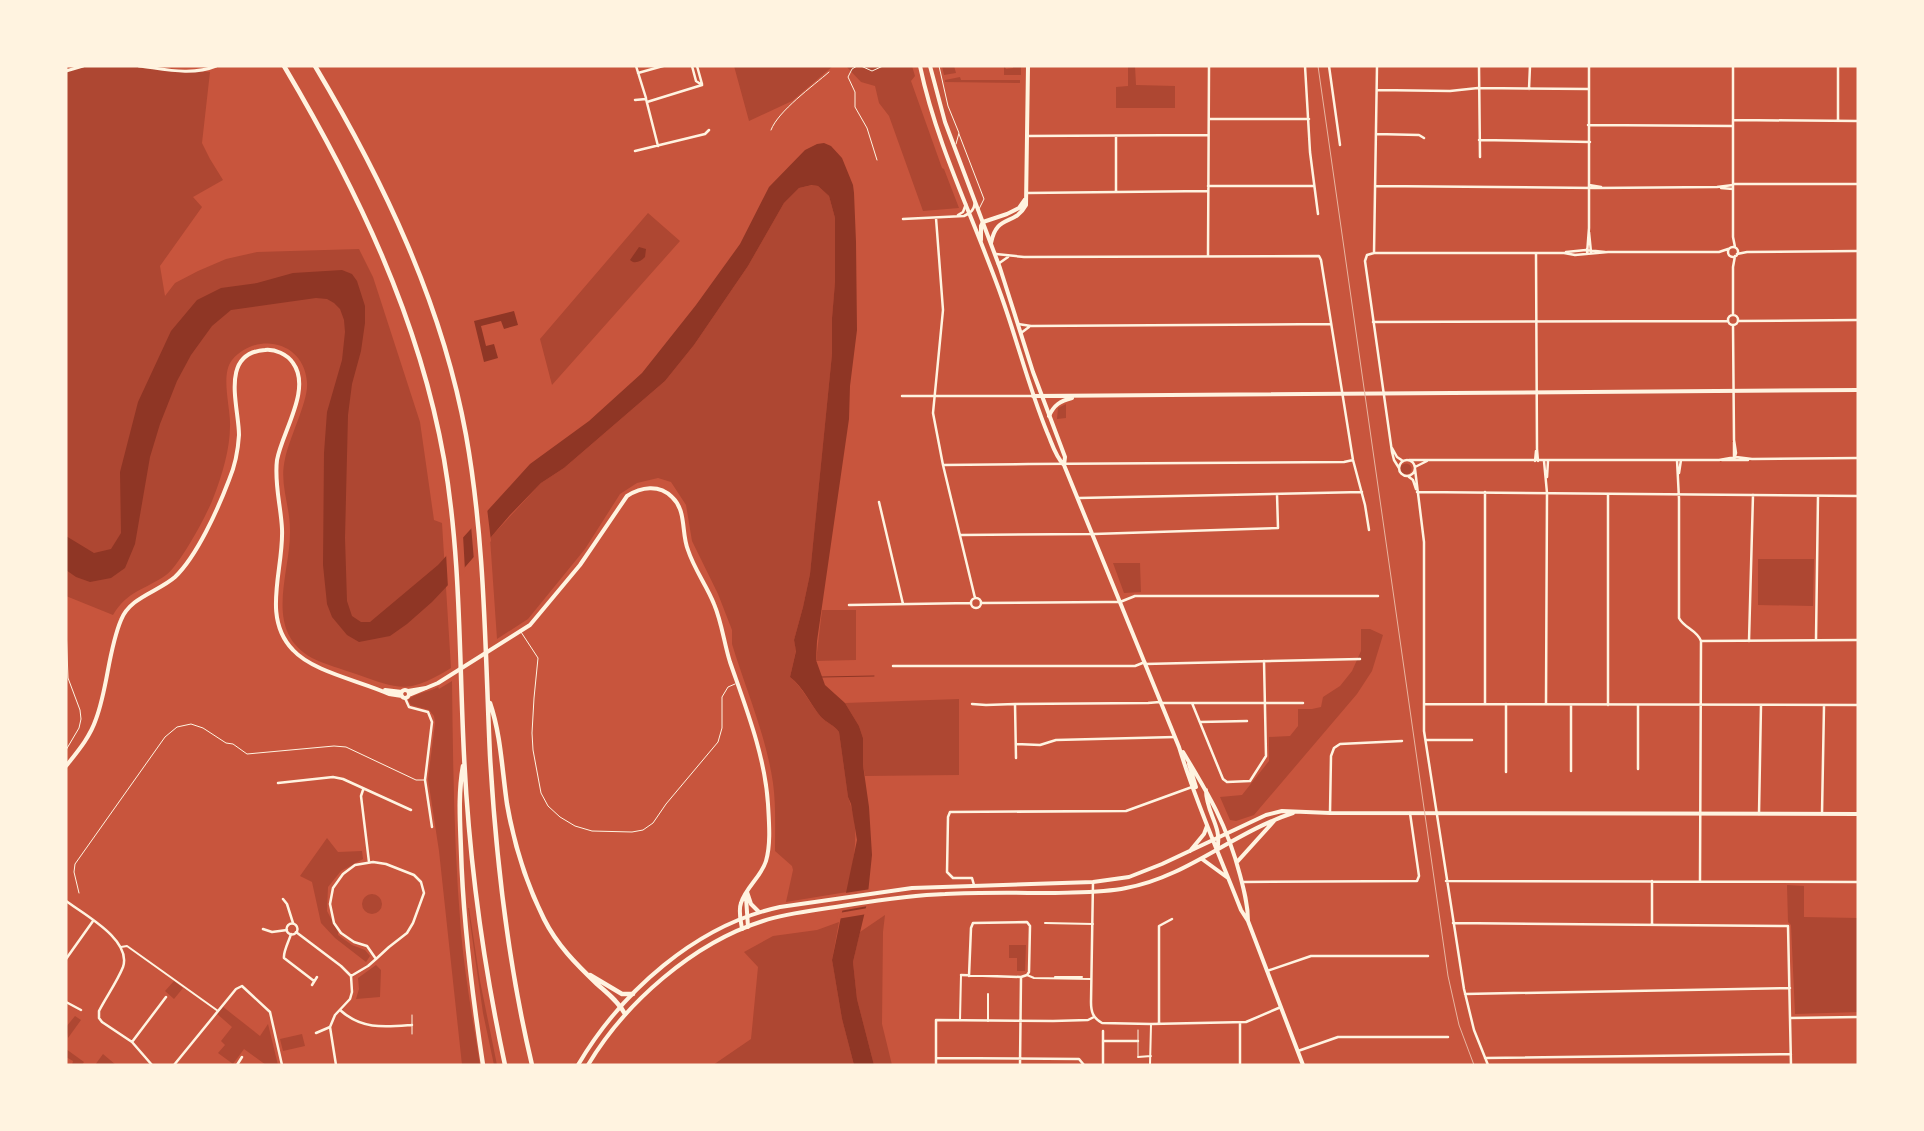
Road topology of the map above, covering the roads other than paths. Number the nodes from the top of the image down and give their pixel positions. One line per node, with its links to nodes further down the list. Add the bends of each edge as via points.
1 (82, 66): 26 (street)
2 (139, 66): 3 (street, via 189,72)
3 (216, 66)
4 (284, 66): 204 (highway, via 356,196 380,250 403,308 432,404 451,510)
5 (315, 66): 177 (highway, via 383,193 426,292 454,378 474,487 483,578)
6 (636, 66): 28 (street)
7 (663, 66): 28 (street)
8 (692, 66): 29 (street, via 696,81)
9 (697, 66): 29 (street)
10 (857, 66): 58 (lane, via 848,77 855,92 855,107 867,128)
11 (861, 66): 12 (lane, via 872,71)
12 (883, 66)
13 (920, 66): 68 (main road, via 935,125)
14 (930, 66): 55 (main road)
15 (939, 66): 45 (lane, via 948,106)
16 (1028, 66): 48 (main road)
17 (1209, 66): 36 (street)
18 (1305, 66): 37 (street)
19 (1329, 66): 53 (street)
20 (1377, 66): 32 (street)
21 (1479, 66): 30 (street)
22 (1530, 66): 33 (street)
23 (1589, 66): 31 (street)
24 (1733, 66): 38 (street)
25 (1838, 66): 39 (street)
26 (66, 71)
27 (829, 72): 44 (lane, via 794,102)
28 (638, 73): 35 (street)
29 (702, 85): 35 (street)
30 (1478, 88): 32 (street); 33 (street); 51 (street)
31 (1589, 89): 33 (street); 41 (street)
32 (1377, 90): 46 (street)
33 (1529, 90)
34 (635, 100): 35 (street, via 642,98)
35 (646, 101): 54 (street)
36 (1209, 119): 37 (street); 47 (street)
37 (1309, 119): 61 (street)
38 (1733, 120): 39 (street); 42 (street)
39 (1838, 121): 40 (street)
40 (1858, 121)
41 (1588, 125): 42 (street); 52 (street)
42 (1733, 126): 63 (street)
43 (709, 130): 54 (street, via 705,134)
44 (771, 130)
45 (959, 134): 55 (lane); 72 (lane, via 984,199)
46 (1376, 134): 50 (street); 62 (street)
47 (1208, 135): 49 (street); 60 (street)
48 (1027, 136): 49 (street); 69 (main road)
49 (1116, 136): 66 (street)
50 (1424, 138)
51 (1479, 140): 52 (street); 57 (street)
52 (1590, 142): 64 (street)
53 (1340, 145)
54 (658, 146): 56 (street)
55 (955, 147): 65 (main road)
56 (635, 151)
57 (1480, 157)
58 (877, 160)
59 (1858, 184): 63 (street)
60 (1208, 186): 61 (street); 67 (street)
61 (1314, 186): 76 (street)
62 (1376, 186): 64 (street); 94 (street)
63 (1732, 186): 64 (street); 83 (street)
64 (1589, 187): 82 (street)
65 (971, 189): 68 (main road); 70 (main road)
66 (1116, 191): 67 (street); 69 (street)
67 (1208, 191): 98 (street)
68 (962, 192): 71 (main road)
69 (1026, 195): 73 (main road)
70 (975, 200): 72 (main road); 74 (street)
71 (966, 204): 74 (main road); 77 (street, via 963,212)
72 (978, 209): 81 (main road)
73 (1021, 210): 75 (main road); 80 (main road)
74 (970, 214): 77 (street); 84 (main road)
75 (1008, 214): 80 (main road); 81 (main road)
76 (1318, 214)
77 (956, 216): 78 (street)
78 (936, 218): 79 (street); 123 (street, via 943,310)
79 (903, 219)
80 (1010, 219): 85 (main road, via 994,230)
81 (983, 222): 84 (main road); 85 (main road)
82 (1589, 228): 88 (street); 89 (street)
83 (1733, 237): 86 (street); 87 (street)
84 (981, 240): 124 (main road)
85 (991, 243): 97 (main road)
86 (1729, 248): 87 (street); 92 (street); 101 (street)
87 (1736, 248): 93 (street); 102 (street)
88 (1586, 250): 89 (street); 96 (street); 99 (street)
89 (1591, 250): 91 (street); 100 (street)
90 (1858, 251): 93 (street)
91 (1608, 252): 92 (street); 100 (street)
92 (1719, 252): 101 (street)
93 (1747, 252): 102 (street)
94 (1374, 253): 95 (street); 110 (street, via 1365,261)
95 (1536, 253): 96 (street); 111 (street)
96 (1564, 253): 99 (street)
97 (995, 254): 103 (street); 104 (main road)
98 (1208, 255): 103 (street); 113 (street, via 1319,256)
99 (1587, 255): 100 (street)
100 (1592, 255)
101 (1729, 255): 102 (street); 105 (street)
102 (1736, 255): 105 (street)
103 (1009, 256): 104 (street)
104 (998, 264): 112 (main road)
105 (1733, 267): 106 (street)
106 (1733, 315): 108 (street); 109 (street)
107 (1858, 320): 109 (street)
108 (1728, 321): 111 (street); 114 (street)
109 (1738, 321): 114 (street)
110 (1373, 322): 111 (street); 120 (street)
111 (1536, 322): 121 (street)
112 (1018, 324): 115 (street); 116 (main road)
113 (1331, 324): 115 (street); 119 (street)
114 (1733, 325): 118 (street)
115 (1031, 326): 116 (street)
116 (1021, 334): 125 (main road)
117 (1858, 390): 118 (main road)
118 (1734, 391): 121 (main road); 129 (street)
119 (1342, 393): 120 (main road); 126 (main road); 131 (street)
120 (1384, 393): 121 (main road); 128 (street)
121 (1536, 393): 136 (street)
122 (902, 396): 123 (street)
123 (934, 396): 124 (street); 138 (street, via 933,413)
124 (1033, 396): 125 (main road); 139 (main road, via 1058,459)
125 (1042, 396): 126 (main road); 127 (main road)
126 (1079, 396): 127 (main road, via 1059,402)
127 (1049, 416): 139 (main road, via 1065,457)
128 (1392, 447): 134 (street); 140 (street, via 1392,457)
129 (1734, 458): 130 (street, via 1743,462 1752,459); 133 (street, via 1727,461)
130 (1858, 458)
131 (1353, 460): 139 (street); 143 (street)
132 (1409, 460): 134 (street); 135 (street); 141 (street)
133 (1679, 460): 137 (street); 149 (street)
134 (1403, 461): 140 (street)
135 (1429, 461): 136 (street); 141 (street)
136 (1537, 461): 137 (street)
137 (1546, 461): 146 (street)
138 (943, 465): 139 (street); 157 (street)
139 (1064, 465): 153 (main road)
140 (1399, 468): 142 (street, via 1400,473)
141 (1415, 468): 142 (street); 144 (street)
142 (1408, 476): 144 (street)
143 (1362, 492): 148 (street); 155 (street)
144 (1417, 492): 145 (street); 184 (street, via 1424,542)
145 (1486, 492): 146 (street); 185 (street)
146 (1546, 492): 147 (street); 187 (street)
147 (1608, 493): 149 (street); 188 (street)
148 (1278, 494): 153 (street); 156 (street, via 1278,528)
149 (1679, 494): 150 (street); 169 (street, via 1678,618 1699,635)
150 (1752, 495): 151 (street); 170 (street)
151 (1818, 496): 152 (street); 167 (street)
152 (1858, 496)
153 (1079, 498): 156 (main road)
154 (880, 502): 163 (street)
155 (1369, 530)
156 (1094, 534): 157 (street); 160 (main road)
157 (961, 535): 159 (street)
158 (1378, 596): 160 (street, via 1135,596)
159 (975, 598): 161 (street); 162 (street)
160 (1120, 602): 162 (street); 173 (main road)
161 (971, 603): 162 (street, via 976,608); 163 (street)
162 (981, 603)
163 (903, 604): 164 (street)
164 (849, 605)
165 (66, 628): 203 (lane, via 68,678 81,719)
166 (521, 631): 175 (main road, via 580,565 623,501 639,490 656,488 671,496 679,507 686,547 715,607); 175 (lane, via 538,658 532,719 533,750 541,793 548,806 560,817 592,831 632,832 650,826 714,747 722,728 723,694 728,687); 176 (main road, via 438,683)
167 (1816, 640): 168 (street); 170 (street)
168 (1858, 640)
169 (1701, 641): 170 (street); 191 (street)
170 (1749, 641)
171 (1360, 659): 172 (street)
172 (1264, 661): 173 (street); 180 (street)
173 (1145, 663): 174 (street, via 1135,666); 178 (main road)
174 (893, 666)
175 (738, 683): 249 (main road, via 762,766 768,805 767,855)
176 (405, 694): 207 (main road, via 378,689 305,660 288,645 279,628 276,603 282,529 276,472 278,454 299,393 300,379 295,365 283,354 258,351 244,359 235,375 238,449 216,513 176,576 134,603 122,617 96,718 86,739); 211 (street, via 409,707 431,716)
177 (488, 697): 274 (highway, via 496,724 512,828 526,875 552,934); 331 (highway, via 499,867)
178 (1160, 702): 179 (street); 183 (street); 197 (main road)
179 (1192, 703): 180 (street); 195 (street)
180 (1265, 703): 181 (street); 195 (street, via 1266,756 1247,782 1225,781)
181 (1303, 703)
182 (972, 704): 183 (street)
183 (1015, 704): 201 (street)
184 (1424, 704): 185 (street); 198 (street)
185 (1485, 704): 186 (street)
186 (1506, 704): 187 (street); 210 (street)
187 (1546, 704): 189 (street)
188 (1608, 704): 189 (street); 190 (street)
189 (1571, 705): 209 (street)
190 (1638, 705): 191 (street); 208 (street)
191 (1701, 706): 192 (street); 221 (street)
192 (1761, 706): 193 (street); 222 (street)
193 (1824, 706): 194 (street); 223 (street)
194 (1858, 706)
195 (1200, 722): 196 (street)
196 (1247, 722)
197 (1175, 738): 201 (street); 202 (main road)
198 (1425, 740): 199 (street); 218 (street)
199 (1472, 740)
200 (1402, 741): 219 (street, via 1340,744 1334,748 1331,756)
201 (1016, 744): 205 (street)
202 (1179, 747): 206 (main road); 213 (main road)
203 (66, 750)
204 (464, 758): 329 (highway, via 459,789 461,878 466,943); 330 (highway, via 481,934)
205 (1016, 758)
206 (1188, 762): 213 (main road); 214 (main road)
207 (66, 766)
208 (1638, 769)
209 (1571, 771)
210 (1506, 772)
211 (425, 780): 227 (street); 248 (lane, via 416,780 346,747 247,754 197,726 180,726 165,738 75,864)
212 (278, 783): 215 (street, via 333,777)
213 (1194, 787): 214 (main road); 226 (main road); 237 (street, via 1126,811 953,811 949,813 947,870 952,877)
214 (1205, 788): 228 (main road); 229 (main road, via 1206,800)
215 (364, 789): 216 (street); 235 (street, via 361,796)
216 (411, 810)
217 (1295, 812): 219 (main road); 225 (main road); 228 (main road, via 1266,815)
218 (1435, 812): 220 (main road); 221 (main road); 240 (street)
219 (1330, 813): 220 (main road)
220 (1411, 813): 243 (street, via 1416,882)
221 (1700, 814): 222 (main road); 241 (street)
222 (1760, 814): 223 (main road)
223 (1822, 814): 224 (main road)
224 (1858, 814)
225 (1275, 819): 231 (main road); 236 (main road)
226 (1207, 826): 230 (main road); 233 (main road)
227 (432, 827)
228 (1227, 833): 229 (main road); 231 (main road)
229 (1220, 836): 230 (main road); 232 (main road)
230 (1213, 840): 232 (main road); 233 (main road)
231 (1230, 843): 232 (main road); 236 (main road)
232 (1217, 850): 234 (main road); 239 (main road)
233 (1190, 851): 242 (main road, via 1132,876)
234 (1202, 859): 239 (main road); 247 (main road, via 1145,884)
235 (369, 862): 272 (street, via 352,867 340,876 333,888 330,904 333,919 341,933 367,946); 272 (street, via 386,864 414,875 422,882 425,891 409,930)
236 (1237, 863): 243 (main road)
237 (972, 878): 238 (street); 246 (street)
238 (976, 878)
239 (1229, 879): 256 (main road)
240 (1446, 881): 244 (street); 260 (street)
241 (1700, 881): 244 (street); 245 (street)
242 (1092, 882): 246 (main road); 247 (street)
243 (1242, 882): 256 (main road)
244 (1652, 882): 262 (street)
245 (1858, 882)
246 (974, 885): 252 (main road, via 899,890)
247 (1093, 892): 261 (street); 263 (main road, via 945,894 897,898 778,917)
248 (79, 893)
249 (746, 893): 252 (main road); 253 (main road); 254 (main road, via 740,905)
250 (283, 900): 258 (street)
251 (66, 902): 257 (street)
252 (760, 912): 253 (main road)
253 (746, 916): 254 (main road); 263 (main road)
254 (740, 918): 265 (main road); 285 (main road, via 698,940)
255 (1172, 919): 305 (street, via 1159,926)
256 (1248, 920): 273 (main road)
257 (93, 921): 269 (street, via 112,935); 271 (street)
258 (293, 923): 266 (street); 267 (street)
259 (1044, 923): 261 (street)
260 (1452, 923): 262 (street); 287 (street)
261 (1093, 924): 281 (street)
262 (1652, 924): 284 (street, via 1788,926)
263 (748, 927): 265 (main road)
264 (263, 929): 266 (street, via 272,932)
265 (742, 929): 295 (main road, via 682,964)
266 (287, 930): 268 (street)
267 (296, 932): 268 (street); 277 (street)
268 (291, 934): 282 (street, via 284,958)
269 (121, 947): 294 (street, via 127,946); 315 (street, via 123,967 99,1011 99,1018)
270 (1428, 956): 273 (street, via 1311,956)
271 (66, 959)
272 (376, 959): 277 (street)
273 (1266, 971): 291 (main road)
274 (585, 972): 285 (highway, via 622,994); 290 (highway)
275 (961, 975): 278 (street); 300 (street)
276 (1027, 975): 278 (street, via 1030,926 1027,922 975,922); 280 (street); 281 (street, via 1034,978)
277 (350, 976): 293 (street, via 350,999)
278 (969, 976): 280 (street)
279 (317, 977): 282 (street)
280 (1021, 977): 302 (street)
281 (1087, 978): 297 (street)
282 (314, 981): 283 (street)
283 (312, 985)
284 (1790, 988): 287 (street); 299 (street)
285 (633, 994): 290 (main road)
286 (988, 994): 301 (street)
287 (1465, 994): 323 (street)
288 (166, 997): 315 (street)
289 (66, 1002): 292 (street)
290 (621, 1006): 295 (highway); 332 (main road)
291 (1281, 1008): 303 (street); 316 (main road)
292 (81, 1010)
293 (340, 1010): 306 (street, via 350,1019 370,1026); 307 (street, via 334,1015)
294 (218, 1011): 325 (street); 327 (street, via 242,986 270,1012)
295 (625, 1014): 333 (main road)
296 (412, 1015): 306 (lane)
297 (1094, 1017): 302 (street, via 1088,1020); 304 (street, via 1102,1023)
298 (1858, 1017): 299 (street)
299 (1790, 1018): 317 (street)
300 (960, 1020): 301 (street); 321 (street, via 936,1020)
301 (988, 1020): 302 (street)
302 (1020, 1020): 322 (street)
303 (1240, 1023): 305 (street); 339 (street)
304 (1151, 1024): 305 (street); 318 (street)
305 (1159, 1024)
306 (412, 1025): 311 (lane)
307 (330, 1027): 310 (street); 328 (street)
308 (1138, 1030): 314 (lane)
309 (1103, 1031): 313 (street)
310 (316, 1033)
311 (412, 1034)
312 (1448, 1037): 316 (street, via 1338,1037)
313 (1103, 1041): 314 (street); 337 (street)
314 (1138, 1041): 320 (lane)
315 (132, 1042): 324 (street)
316 (1298, 1051): 340 (main road)
317 (1791, 1054): 323 (street); 342 (street)
318 (1151, 1056): 320 (street); 338 (street)
319 (242, 1057): 326 (street)
320 (1138, 1057)
321 (936, 1058): 322 (street); 334 (street)
322 (1020, 1058): 335 (street); 336 (street, via 1079,1059)
323 (1485, 1058): 341 (street)
324 (152, 1065)
325 (174, 1065)
326 (236, 1065)
327 (282, 1065)
328 (336, 1065)
329 (483, 1065)
330 (505, 1065)
331 (532, 1065)
332 (578, 1065)
333 (588, 1065)
334 (936, 1065)
335 (1020, 1065)
336 (1084, 1065)
337 (1103, 1065)
338 (1150, 1065)
339 (1240, 1065)
340 (1303, 1065)
341 (1488, 1065)
342 (1791, 1065)

